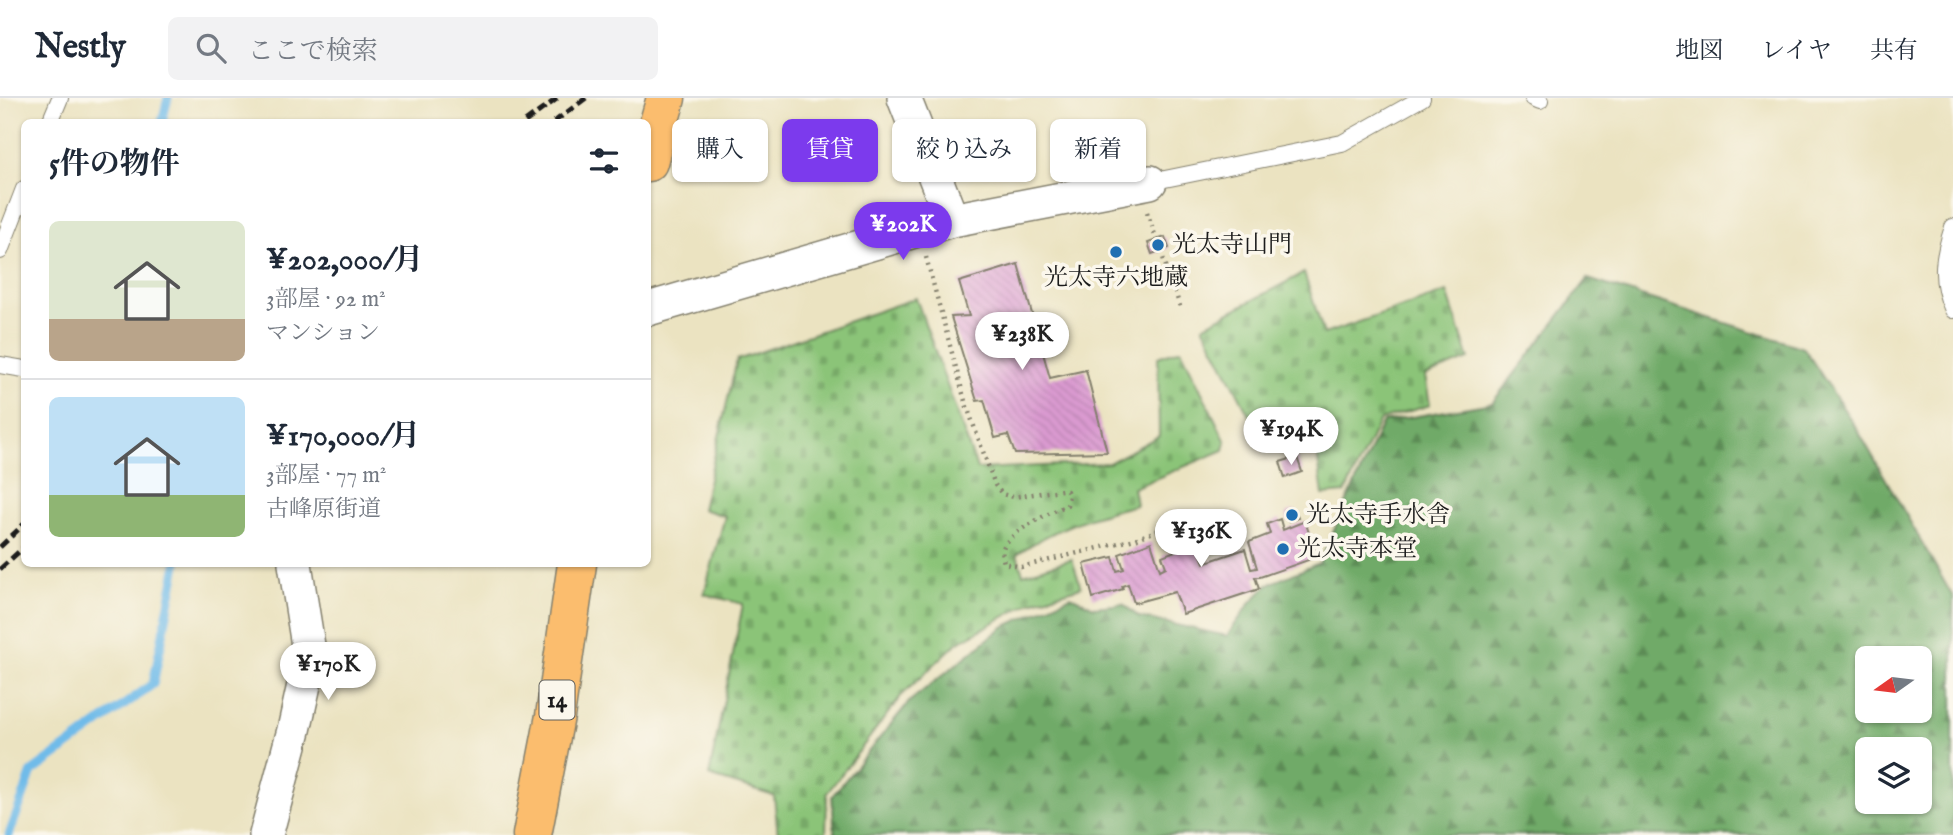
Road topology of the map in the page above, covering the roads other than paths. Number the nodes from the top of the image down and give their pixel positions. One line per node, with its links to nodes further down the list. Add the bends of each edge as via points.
1 (60, 98): 5 (lane)
2 (666, 98): 6 (main road)
3 (904, 98): 9 (street)
4 (1422, 98): 7 (lane, via 1342,143)
5 (51, 119)
6 (651, 151)
7 (1150, 182): 9 (street)
8 (21, 196): 11 (lane)
9 (952, 220): 12 (street)
10 (1953, 228): 13 (lane, via 1943,257)
11 (0, 251)
12 (651, 308)
13 (1953, 310)
14 (0, 365): 15 (lane)
15 (21, 368)
16 (295, 567): 18 (street, via 310,658)
17 (577, 567): 19 (main road, 14)
18 (266, 835)
19 (532, 835)

